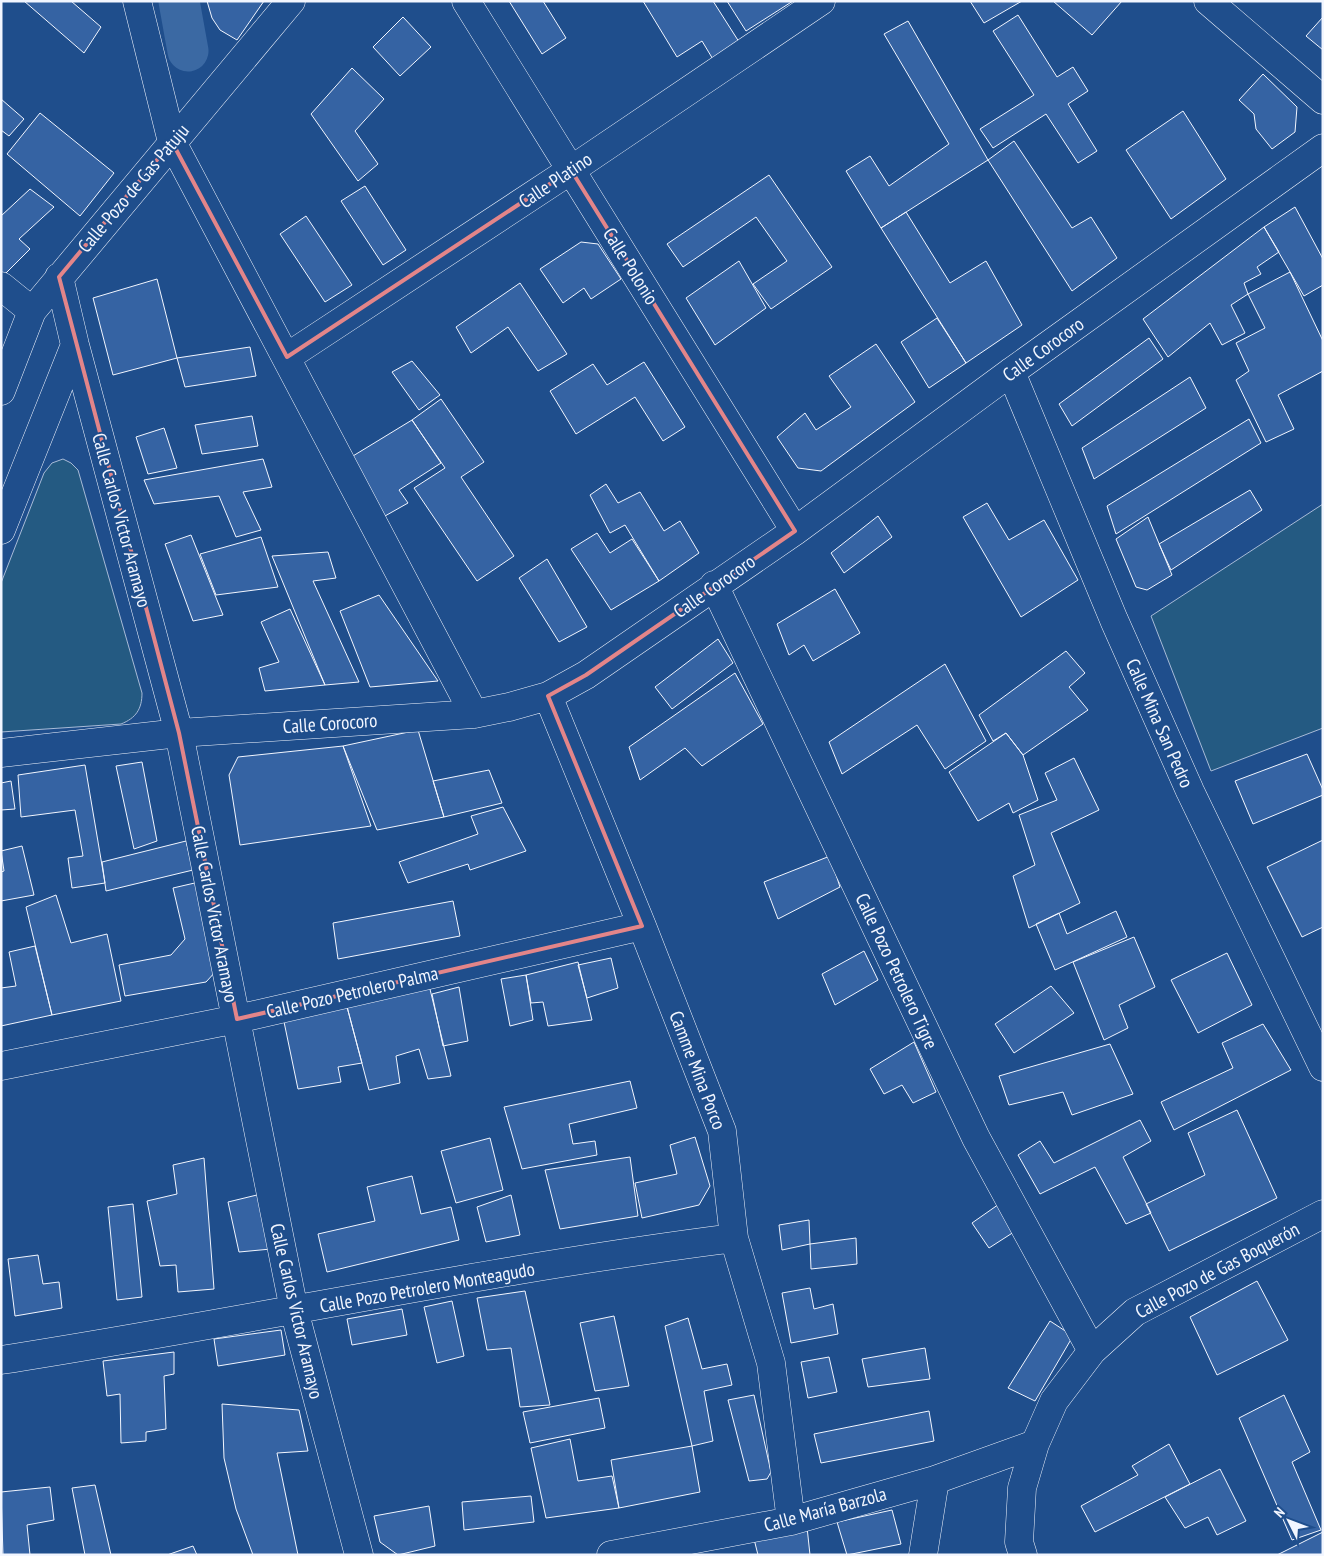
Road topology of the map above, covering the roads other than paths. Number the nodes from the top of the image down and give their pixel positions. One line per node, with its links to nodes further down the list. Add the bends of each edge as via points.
1 (137, 1): 7 (street)
2 (291, 1): 7 (street, Calle Pozo de Gas Patuju)
3 (466, 1): 9 (street, Calle Polonio)
4 (821, 1): 9 (street, Calle Platino)
5 (1208, 1): 6 (street)
6 (1323, 100)
7 (172, 142): 10 (street, Calle Pozo de Gas Patuju); 14 (street)
8 (1323, 148): 15 (street, Calle Corocoro)
9 (571, 170): 14 (street, Calle Platino); 18 (street, Calle Polonio)
10 (59, 277): 12 (street, Calle Pozo de Gas Patuju); 13 (street, Calle Carlos Victor Aramayo)
11 (1, 286): 12 (street)
12 (32, 311): 16 (street, Calle Pozo de Gas Patuju)
13 (75, 344): 17 (street); 22 (street, Calle Carlos Victor Aramayo)
14 (286, 357): 21 (street)
15 (1011, 372): 18 (street, Calle Corocoro); 27 (street, Calle Mina San Pedro, via 1178,764)
16 (1, 391)
17 (1, 530)
18 (795, 531): 19 (street, Calle Corocoro)
19 (714, 585): 20 (street, Calle Corocoro, via 586,674); 31 (street, Calle Pozo Petrolero Tigre, via 976,1138)
20 (548, 696): 21 (street, Calle Corocoro); 24 (street, Camme Mina Porco)
21 (474, 714): 22 (street, Calle Corocoro)
22 (179, 733): 23 (street, Calle Corocoro); 25 (street, Calle Carlos Victor Aramayo)
23 (1, 753)
24 (642, 926): 25 (street, Calle Pozo Petrolero Palma); 29 (street, Camme Mina Porco, via 722,1130)
25 (236, 1019): 26 (street, Calle Pozo Petrolero Palma); 30 (street, Calle Carlos Victor Aramayo)
26 (1, 1066)
27 (1323, 1067)
28 (1323, 1214): 31 (street, Calle Pozo de Gas Boquerón, via 1135,1312)
29 (734, 1238): 30 (street, Calle Pozo Petrolero Monteagudo, via 624,1253); 35 (street, Camme Mina Porco, via 770,1363)
30 (294, 1310): 32 (street, Calle Pozo Petrolero Monteagudo); 36 (street, Calle Carlos Victor Aramayo)
31 (1092, 1350): 33 (street, Calle Pozo de Gas Boquerón, via 1054,1401)
32 (1, 1360)
33 (1035, 1444): 34 (street, Calle María Barzola); 39 (street, Calle Pozo de Gas Boquerón, via 1022,1488 1019,1542)
34 (934, 1480): 35 (street, Calle María Barzola); 38 (street)
35 (791, 1521): 37 (street, Calle María Barzola)
36 (359, 1555)
37 (610, 1555)
38 (923, 1555)
39 (1023, 1555)

